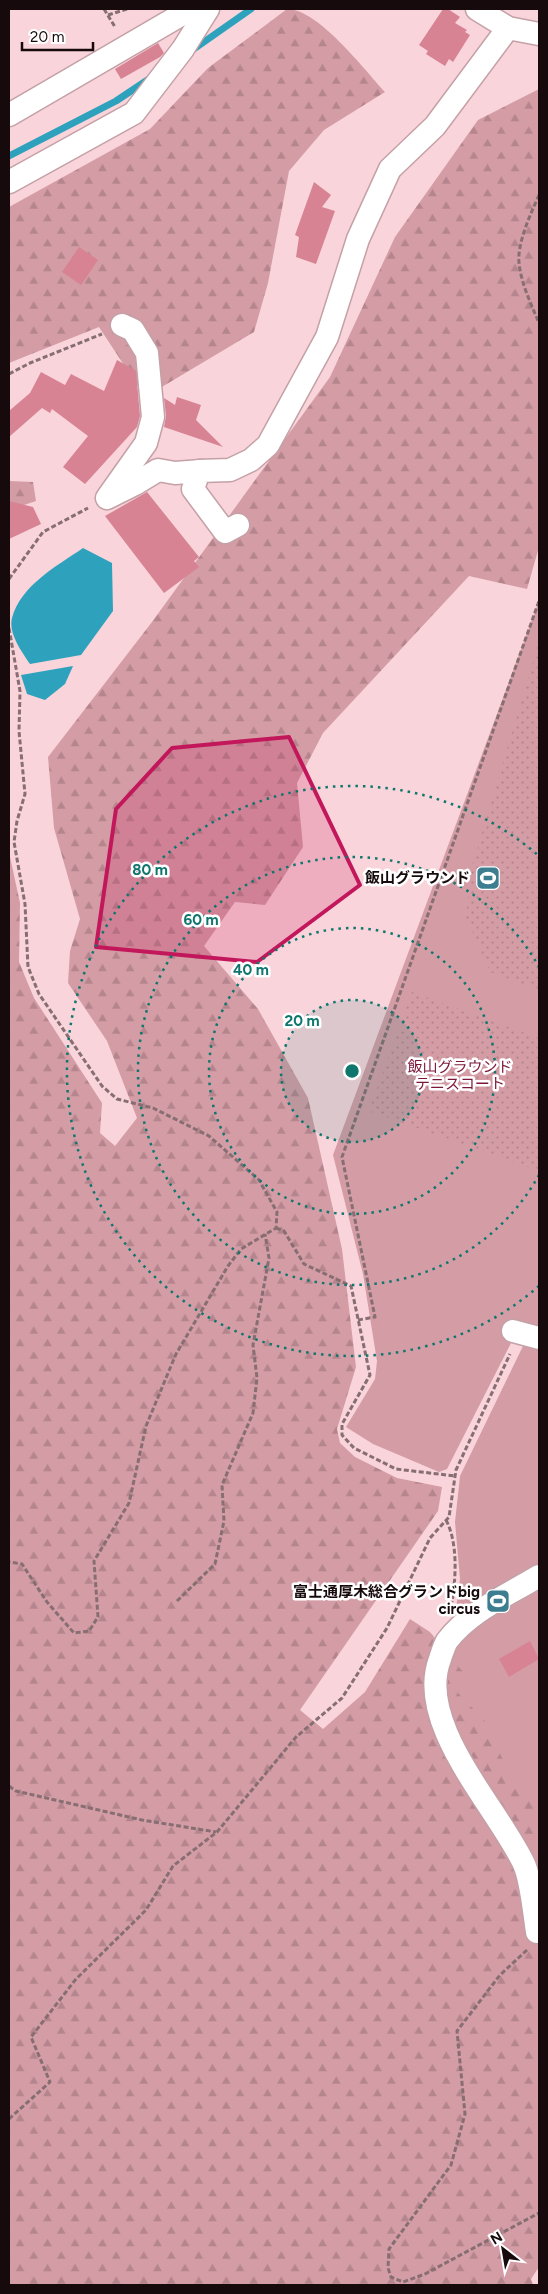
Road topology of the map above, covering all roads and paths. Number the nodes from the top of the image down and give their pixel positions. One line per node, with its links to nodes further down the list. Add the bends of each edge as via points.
1 (127, 9): 5 (path)
2 (191, 9): 8 (street)
3 (208, 9): 9 (street, via 134,113)
4 (477, 9): 6 (street)
5 (108, 15)
6 (508, 28): 7 (street); 14 (street, via 435,126 390,170 358,239 327,337 268,445 251,460 230,470)
7 (539, 34)
8 (9, 115)
9 (9, 182)
10 (539, 195): 11 (path, via 526,223 519,261)
11 (539, 323)
12 (122, 325): 13 (path); 15 (street, via 133,330 147,353 153,417 146,443)
13 (9, 374)
14 (202, 471): 15 (street, via 175,473 158,470); 16 (street, via 199,471 193,489 226,532)
15 (107, 498): 17 (path, via 43,532)
16 (238, 525)
17 (9, 579)
18 (539, 601): 22 (path, via 342,1157 374,1317)
19 (9, 628): 20 (path, via 20,690 19,730 25,794 14,842 25,904 28,967 39,994 102,1086 117,1099 152,1108 209,1136 259,1180 276,1212)
20 (276, 1228): 21 (path); 22 (path, via 284,1231 304,1264 351,1286)
21 (265, 1234): 26 (path, via 241,1249 228,1266 176,1354 146,1426 129,1503 94,1561 98,1617 89,1631 74,1633 22,1564); 28 (path, via 269,1258 253,1344 257,1378 253,1413 222,1485 224,1521 215,1564)
22 (358, 1320): 24 (path, via 370,1375 342,1424 342,1435 354,1448 396,1469)
23 (524, 1334): 24 (path)
24 (455, 1476): 25 (path)
25 (446, 1520): 29 (path, via 451,1529 456,1578 449,1622); 31 (path, via 430,1538 387,1628 342,1698 296,1737)
26 (9, 1562)
27 (539, 1576): 29 (street, via 474,1614)
28 (177, 1601)
29 (452, 1637): 32 (street, via 446,1642 435,1678 437,1708 446,1733 494,1829 524,1863)
30 (9, 1786): 31 (path, via 16,1791 142,1820)
31 (217, 1832): 33 (path, via 173,1866 146,1910 76,1979 31,2037 50,2082)
32 (537, 1932): 34 (path, via 534,1944 500,1975 457,2031 465,2114 451,2165 389,2248 391,2277 403,2282 425,2274)
33 (9, 2119)
34 (539, 2213)

